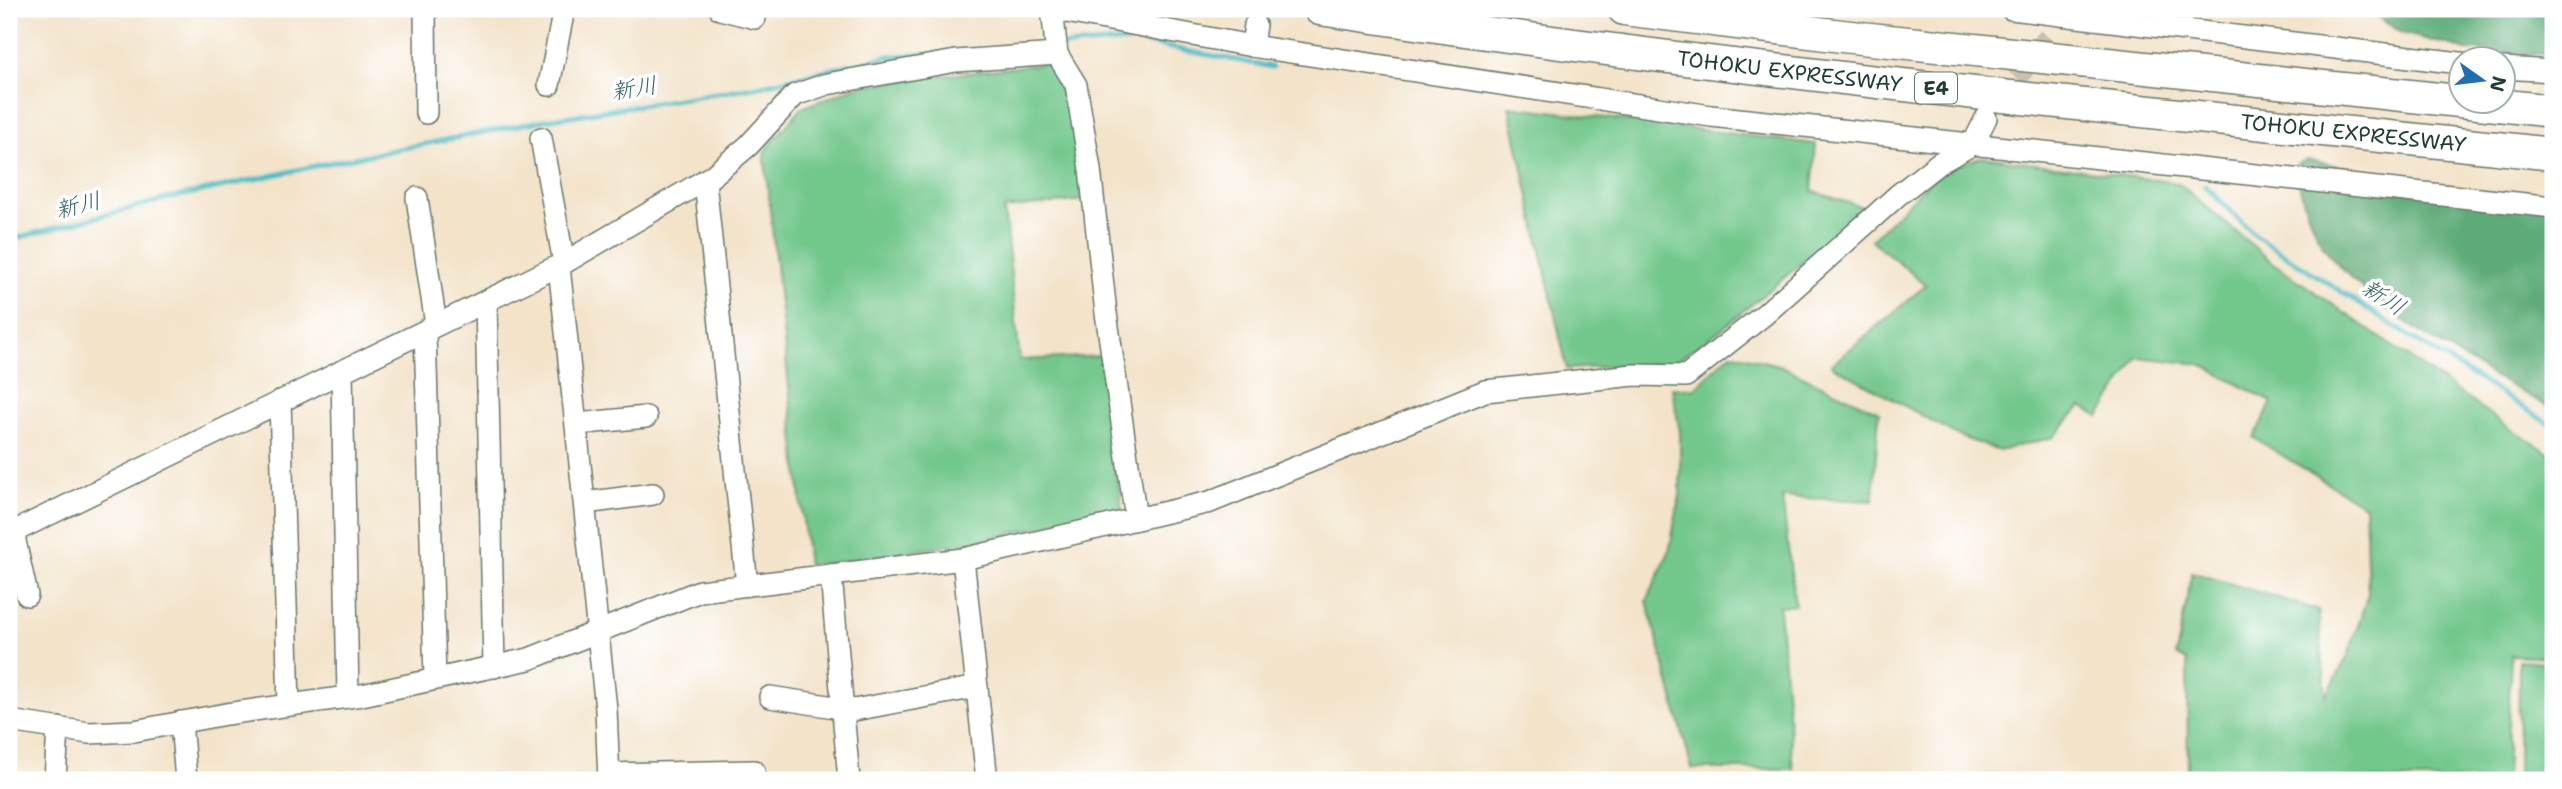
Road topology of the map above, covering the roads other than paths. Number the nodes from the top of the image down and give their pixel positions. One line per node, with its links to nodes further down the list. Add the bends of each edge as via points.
1 (425, 9): 19 (street)
2 (564, 9): 17 (street)
3 (720, 9): 9 (street)
4 (1051, 9): 12 (street); 13 (street)
5 (1320, 9): 23 (highway, TOHOKU EXPRESSWAY / E4, via 1820,75)
6 (1624, 9): 18 (highway, TOHOKU EXPRESSWAY / E4)
7 (2011, 9): 10 (street)
8 (2147, 16): 10 (street); 14 (street)
9 (755, 18)
10 (2058, 18)
11 (1255, 25): 12 (street)
12 (1252, 46): 22 (street, via 1711,116)
13 (1057, 54): 24 (street, via 956,61 827,84 795,95 748,146); 36 (street, via 1076,85)
14 (2446, 60)
15 (2516, 69): 16 (street)
16 (2553, 71)
17 (549, 85)
18 (2553, 111)
19 (426, 113)
20 (1986, 118): 22 (street)
21 (541, 138): 27 (street)
22 (1973, 144): 26 (street); 36 (street, via 1938,163 1898,195 1765,314 1686,376 1634,375 1485,391 1210,502)
23 (2553, 154)
24 (705, 181): 27 (street); 40 (street)
25 (418, 198): 29 (street)
26 (2553, 207)
27 (562, 265): 28 (street); 33 (street)
28 (486, 301): 29 (street); 43 (street)
29 (430, 328): 30 (street); 44 (street)
30 (342, 371): 31 (street); 46 (street)
31 (280, 401): 37 (street); 48 (street)
32 (646, 417): 33 (street)
33 (577, 424): 35 (street)
34 (653, 494): 35 (street)
35 (586, 503): 42 (street)
36 (1136, 519): 38 (street)
37 (11, 533): 41 (street)
38 (963, 559): 39 (street); 45 (street)
39 (831, 575): 40 (street); 49 (street)
40 (747, 585): 42 (street, via 700,591)
41 (27, 595)
42 (598, 632): 43 (street, via 530,659); 54 (street)
43 (494, 667): 44 (street)
44 (435, 679): 46 (street)
45 (977, 687): 49 (street, via 854,710); 58 (street)
46 (348, 697): 48 (street)
47 (770, 697): 49 (street)
48 (289, 705): 51 (street)
49 (843, 708): 57 (street)
50 (9, 721): 52 (street)
51 (181, 722): 52 (street, via 134,731 89,733); 56 (street)
52 (58, 728): 55 (street)
53 (754, 771): 54 (street)
54 (609, 777)
55 (55, 780)
56 (186, 780)
57 (849, 780)
58 (987, 780)

